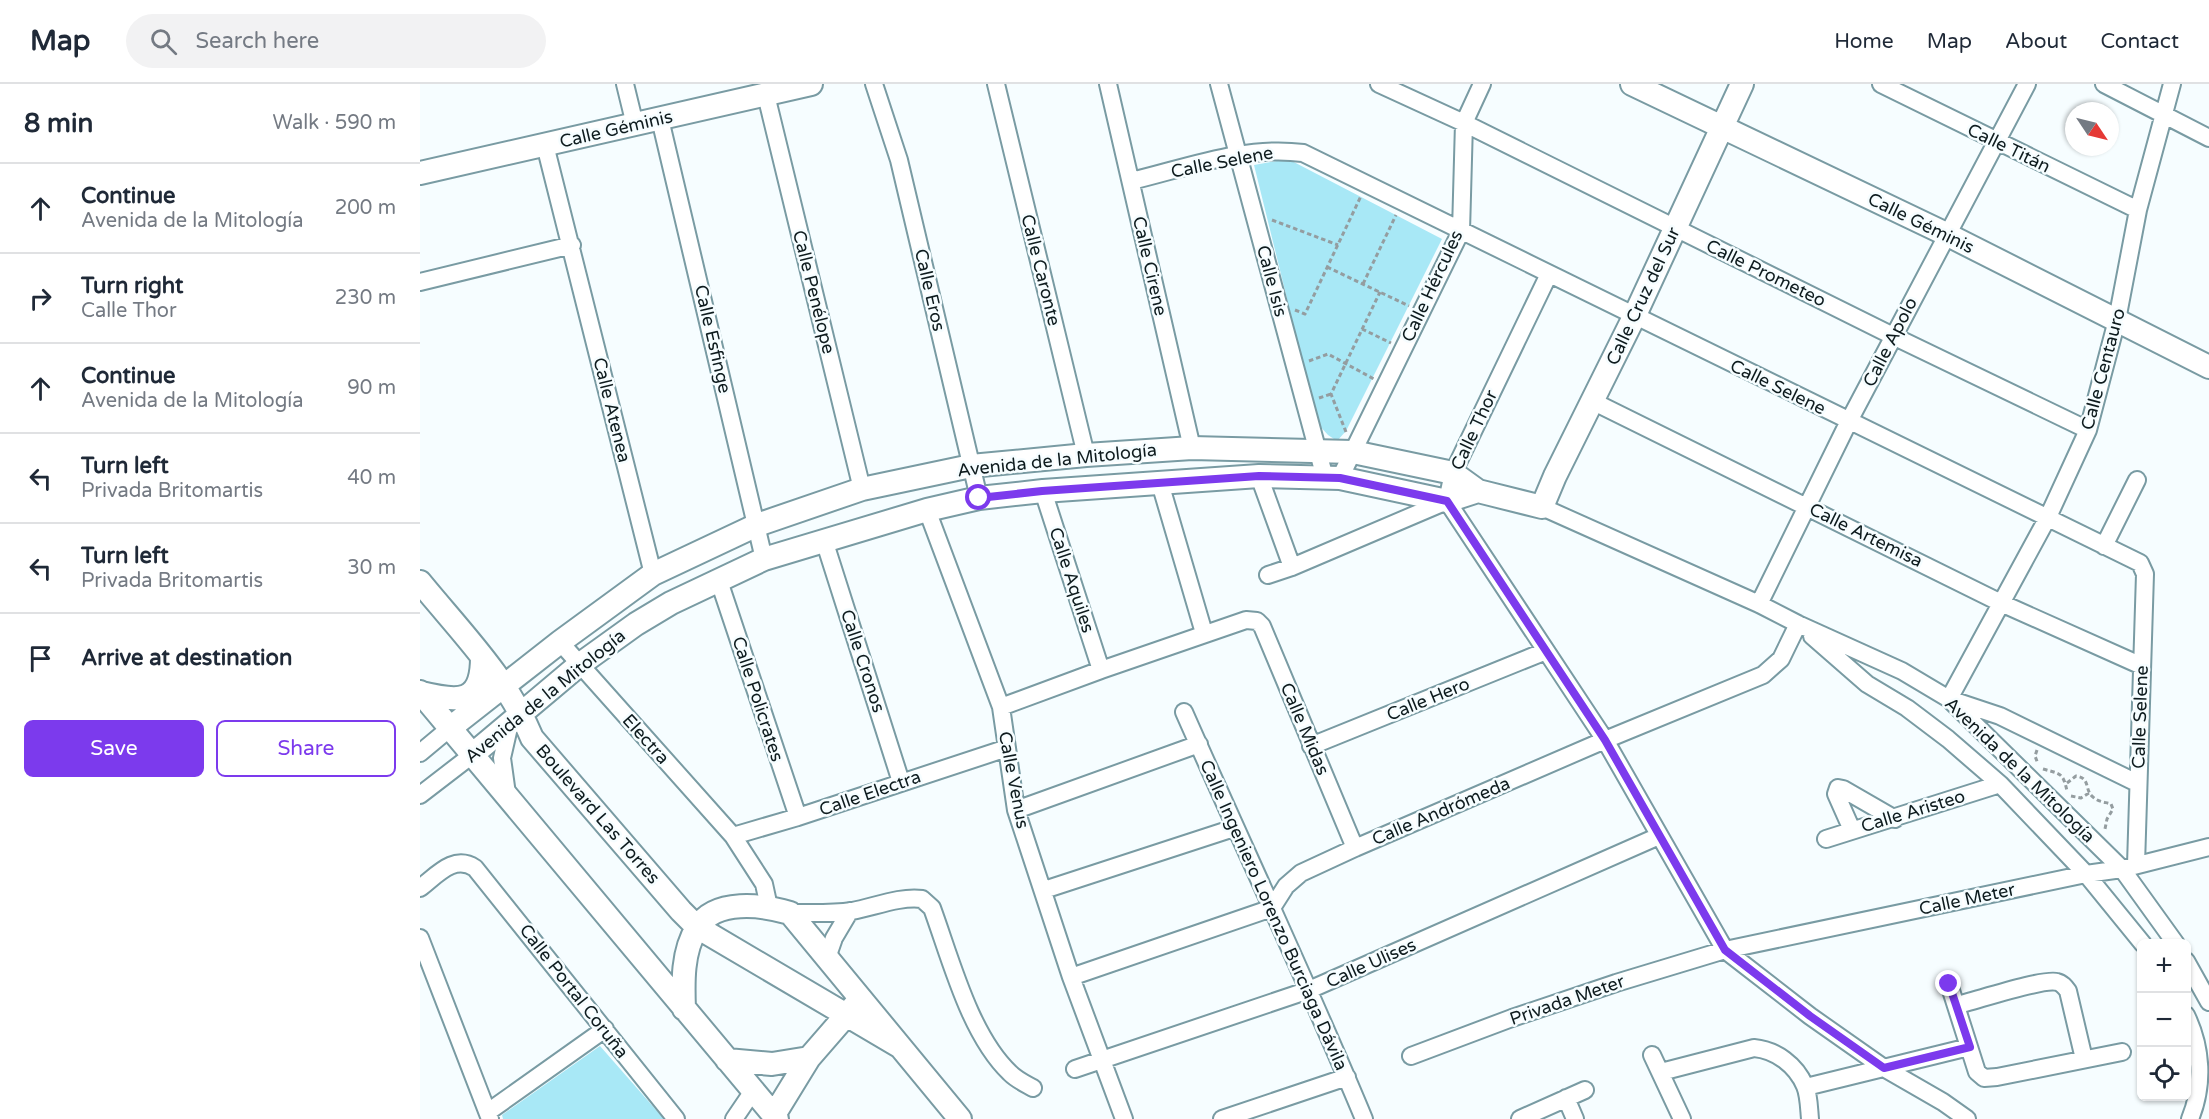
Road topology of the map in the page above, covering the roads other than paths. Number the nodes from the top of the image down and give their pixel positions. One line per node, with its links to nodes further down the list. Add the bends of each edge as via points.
1 (625, 84): 19 (street)
2 (811, 84): 15 (street, Calle Géminis)
3 (874, 84): 45 (street, Calle Eros, via 899,160)
4 (996, 84): 44 (street, Calle Caronte)
5 (1107, 84): 26 (street, Calle Cirene)
6 (1219, 84): 24 (street, Calle Isis)
7 (1379, 84): 18 (street, Calle Prometeo)
8 (1482, 84): 18 (street, Calle Hércules)
9 (1632, 84): 20 (street, Calle Géminis)
10 (1742, 84): 20 (street, Calle Cruz del Sur)
11 (1881, 84): 22 (street, Calle Titán)
12 (2027, 84): 22 (street, Calle Apolo)
13 (2104, 84): 16 (street)
14 (2172, 84): 16 (street, Calle Centauro)
15 (766, 95): 17 (street, Calle Géminis); 51 (street, Calle Penélope)
16 (2165, 114): 21 (street); 27 (street, Calle Centauro)
17 (660, 119): 19 (street, Calle Géminis); 60 (street, Calle Esfinge)
18 (1464, 123): 28 (street, Calle Prometeo); 29 (street, Calle Hércules)
19 (635, 125): 23 (street, Calle Géminis)
20 (1721, 128): 28 (street, Calle Cruz del Sur); 30 (street, Calle Géminis)
21 (2209, 138)
22 (1997, 142): 27 (street, Calle Titán); 30 (street, Calle Apolo)
23 (545, 145): 25 (street, Calle Géminis); 31 (street, Calle Atenea)
24 (1238, 155): 26 (street, Calle Selene); 29 (street, Calle Selene, via 1280,150 1303,153); 42 (street, Calle Isis)
25 (420, 173)
26 (1131, 181): 41 (street, Calle Cirene)
27 (2138, 210): 35 (street, Calle Centauro)
28 (1675, 229): 34 (street, Calle Cruz del Sur); 36 (street, Calle Prometeo)
29 (1461, 231): 32 (street, Calle Selene); 43 (street, Calle Hércules)
30 (1946, 234): 35 (street, Calle Géminis); 36 (street, Calle Apolo)
31 (572, 245): 33 (street); 65 (street, Calle Atenea)
32 (1549, 274): 34 (street, Calle Selene); 46 (street, Calle Thor)
33 (420, 282)
34 (1634, 317): 38 (street, Calle Cruz del Sur); 39 (street, Calle Selene)
35 (2117, 320): 37 (street, Calle Géminis); 40 (street, Calle Centauro)
36 (1893, 336): 39 (street, Calle Apolo); 40 (street, Calle Prometeo)
37 (2209, 367)
38 (1592, 401): 56 (street, Calle Artemisa); 57 (street, Calle Cruz del Sur)
39 (1849, 422): 56 (street, Calle Apolo); 59 (street, Calle Selene)
40 (2088, 430): 59 (street, Calle Centauro)
41 (1192, 448): 42 (street, Avenida de la Mitología); 44 (street, Avenida de la Mitología)
42 (1318, 452): 43 (street, Avenida de la Mitología); 48 (street, Calle Isis)
43 (1353, 452): 46 (street, Avenida de la Mitología); 48 (street, Calle Hércules)
44 (1086, 455): 45 (street, Avenida de la Mitología)
45 (971, 466): 51 (street, Avenida de la Mitología); 54 (street, Calle Eros)
46 (1453, 473): 53 (street, Avenida de la Mitología); 55 (street, Calle Thor)
47 (1259, 476): 48 (street, Avenida de la Mitología); 50 (street, Avenida de la Mitología); 64 (street)
48 (1333, 478): 55 (street, Avenida de la Mitología)
49 (2137, 480): 62 (street)
50 (1160, 483): 52 (street, Avenida de la Mitología); 72 (street)
51 (862, 489): 60 (street, Avenida de la Mitología)
52 (1042, 491): 54 (street, Avenida de la Mitología); 78 (street, Calle Aquiles)
53 (1478, 491): 55 (street); 57 (street, Avenida de la Mitología)
54 (979, 498): 58 (street, Avenida de la Mitología)
55 (1447, 501): 64 (street); 74 (street)
56 (1807, 506): 69 (street, Calle Artemisa); 70 (street, Calle Apolo)
57 (1542, 507): 70 (street, Avenida de la Mitología)
58 (927, 510): 61 (street, Avenida de la Mitología); 82 (street, Calle Venus)
59 (2048, 517): 62 (street, Calle Selene); 69 (street, Calle Centauro)
60 (757, 525): 63 (street, Calle Esfinge); 65 (street, Avenida de la Mitología)
61 (824, 540): 63 (street, Avenida de la Mitología); 92 (street, Calle Cronos)
62 (2104, 546): 77 (street, Calle Selene, via 2144,568)
63 (764, 559): 67 (street, Avenida de la Mitología)
64 (1292, 567): 66 (street)
65 (653, 574): 73 (street, Avenida de la Mitología)
66 (1268, 575)
67 (719, 581): 76 (street, Avenida de la Mitología, via 636,624); 98 (street, Calle Policrates)
68 (420, 582): 75 (street, Boulevard Las Torres)
69 (2001, 603): 77 (street, Calle Artemisa); 81 (street, Calle Centauro)
70 (1759, 604): 71 (street, Avenida de la Mitología)
71 (1798, 624): 81 (street, Avenida de la Mitología, via 1902,671); 86 (street, Calle Andrómeda, via 1780,659 1763,675); 94 (street, Avenida de la Mitología, via 1867,684 1907,708)
72 (1204, 633): 78 (street); 88 (street, Calle Midas, via 1246,620 1262,626)
73 (560, 642): 76 (street, Electra); 79 (street, Avenida de la Mitología)
74 (1546, 651): 86 (street); 88 (street, Calle Hero)
75 (482, 657): 79 (street, Boulevard Las Torres); 80 (street, via 478,683 467,696 447,700)
76 (579, 665): 84 (street, Avenida de la Mitología); 102 (street, Electra)
77 (2142, 666): 93 (street, Calle Selene)
78 (1101, 670): 82 (street)
79 (504, 686): 84 (street, Boulevard Las Torres); 85 (street, Avenida de la Mitología)
80 (421, 692): 85 (street)
81 (1949, 699): 93 (street, via 2000,716); 107 (street, Avenida de la Mitología, via 2102,849)
82 (1001, 707): 89 (street, Calle Venus)
83 (1184, 711): 87 (street, Calle Ingeniero Lorenzo Burciaga Dávila)
84 (516, 718): 91 (street, Avenida de la Mitología); 96 (street, via 502,758); 114 (street, Boulevard Las Torres)
85 (450, 728): 90 (street, Avenida de la Mitología); 91 (street)
86 (1605, 740): 103 (street); 106 (street, Calle Andrómeda)
87 (1198, 744): 97 (street); 100 (street, Calle Ingeniero Lorenzo Burciaga Dávila)
88 (1311, 746): 106 (street, Calle Midas)
89 (1007, 748): 92 (street, Calle Electra); 97 (street, Calle Venus)
90 (420, 753)
91 (472, 755): 95 (street, Avenida de la Mitología); 96 (street)
92 (901, 782): 98 (street, Calle Electra)
93 (2137, 783): 107 (street, Calle Selene)
94 (2000, 784): 99 (street, Calle Aristeo); 108 (street, Avenida de la Mitología)
95 (420, 795)
96 (507, 795): 127 (street)
97 (1016, 810): 110 (street, Calle Venus)
98 (798, 817): 102 (street, Calle Electra)
99 (1895, 819): 101 (street, Calle Aristeo); 101 (street, via 1838,788 1836,794)
100 (1234, 828): 110 (street); 111 (street, Calle Ingeniero Lorenzo Burciaga Dávila)
101 (1852, 830): 104 (street, Calle Aristeo)
102 (733, 836): 112 (street, Electra)
103 (1659, 836): 118 (street); 123 (street, Calle Ulises)
104 (1826, 840)
105 (2209, 847): 107 (street, Calle Meter)
106 (1355, 848): 111 (street, Calle Andrómeda, via 1301,873 1286,886)
107 (2129, 867): 108 (street, Calle Meter); 117 (street, Avenida de la Mitología)
108 (2086, 874): 116 (street, Avenida de la Mitología); 118 (street, Calle Meter)
109 (420, 888): 129 (street, Calle Portal Coruña, via 453,862 471,865)
110 (1044, 890): 121 (street, Calle Venus)
111 (1272, 908): 121 (street); 123 (street, Calle Ingeniero Lorenzo Burciaga Dávila)
112 (780, 910): 113 (street, via 822,914); 114 (street, via 728,908 714,912); 119 (street, Boulevard Las Torres)
113 (850, 911): 119 (street); 143 (street, via 916,898 928,903 972,1017 988,1047 1012,1076)
114 (697, 927): 126 (street, Boulevard Las Torres); 127 (street, via 683,978)
115 (420, 938): 147 (street)
116 (2139, 939)
117 (2173, 939)
118 (1725, 950): 133 (street, Privada Meter, via 1522,1014); 138 (street)
119 (827, 958): 126 (street, Boulevard Las Torres)
120 (2191, 968): 124 (street)
121 (1071, 977): 137 (street, Calle Venus)
122 (1949, 984): 125 (street)
123 (1309, 990): 137 (street, Calle Ulises); 141 (street, Calle Ingeniero Lorenzo Burciaga Dávila)
124 (2209, 1002)
125 (1957, 1005): 130 (street); 135 (street, via 2039,983 2057,982 2068,991)
126 (853, 1007): 134 (street); 152 (street, Boulevard Las Torres, via 899,1046)
127 (684, 1009): 136 (street)
128 (2191, 1024): 160 (street, via 2200,1060 2196,1104)
129 (605, 1029): 147 (street); 150 (street, Calle Portal Coruña)
130 (1970, 1047): 135 (street, via 1977,1072 1984,1078); 138 (street)
131 (2122, 1052): 135 (street)
132 (1652, 1054): 140 (street)
133 (1411, 1056)
134 (809, 1058): 136 (street, via 772,1065); 148 (street)
135 (2084, 1059)
136 (727, 1060): 145 (street)
137 (1103, 1060): 139 (street, Calle Ulises); 153 (street, Calle Venus)
138 (1884, 1068): 142 (street); 159 (street)
139 (1075, 1069)
140 (1660, 1072): 142 (street, via 1754,1048 1764,1049 1787,1061); 158 (street)
141 (1347, 1077): 154 (street); 155 (street, Calle Ingeniero Lorenzo Burciaga Dávila)
142 (1806, 1087): 149 (street)
143 (1034, 1088)
144 (1585, 1090): 146 (street)
145 (753, 1091): 148 (street); 151 (street)
146 (1566, 1098): 156 (street); 157 (street)
147 (489, 1116)
148 (774, 1118)
149 (1806, 1118)
150 (676, 1119)
151 (735, 1119)
152 (960, 1119)
153 (1124, 1119)
154 (1222, 1119)
155 (1364, 1119)
156 (1520, 1119)
157 (1575, 1119)
158 (1682, 1119)
159 (1967, 1119)
160 (2190, 1119)

